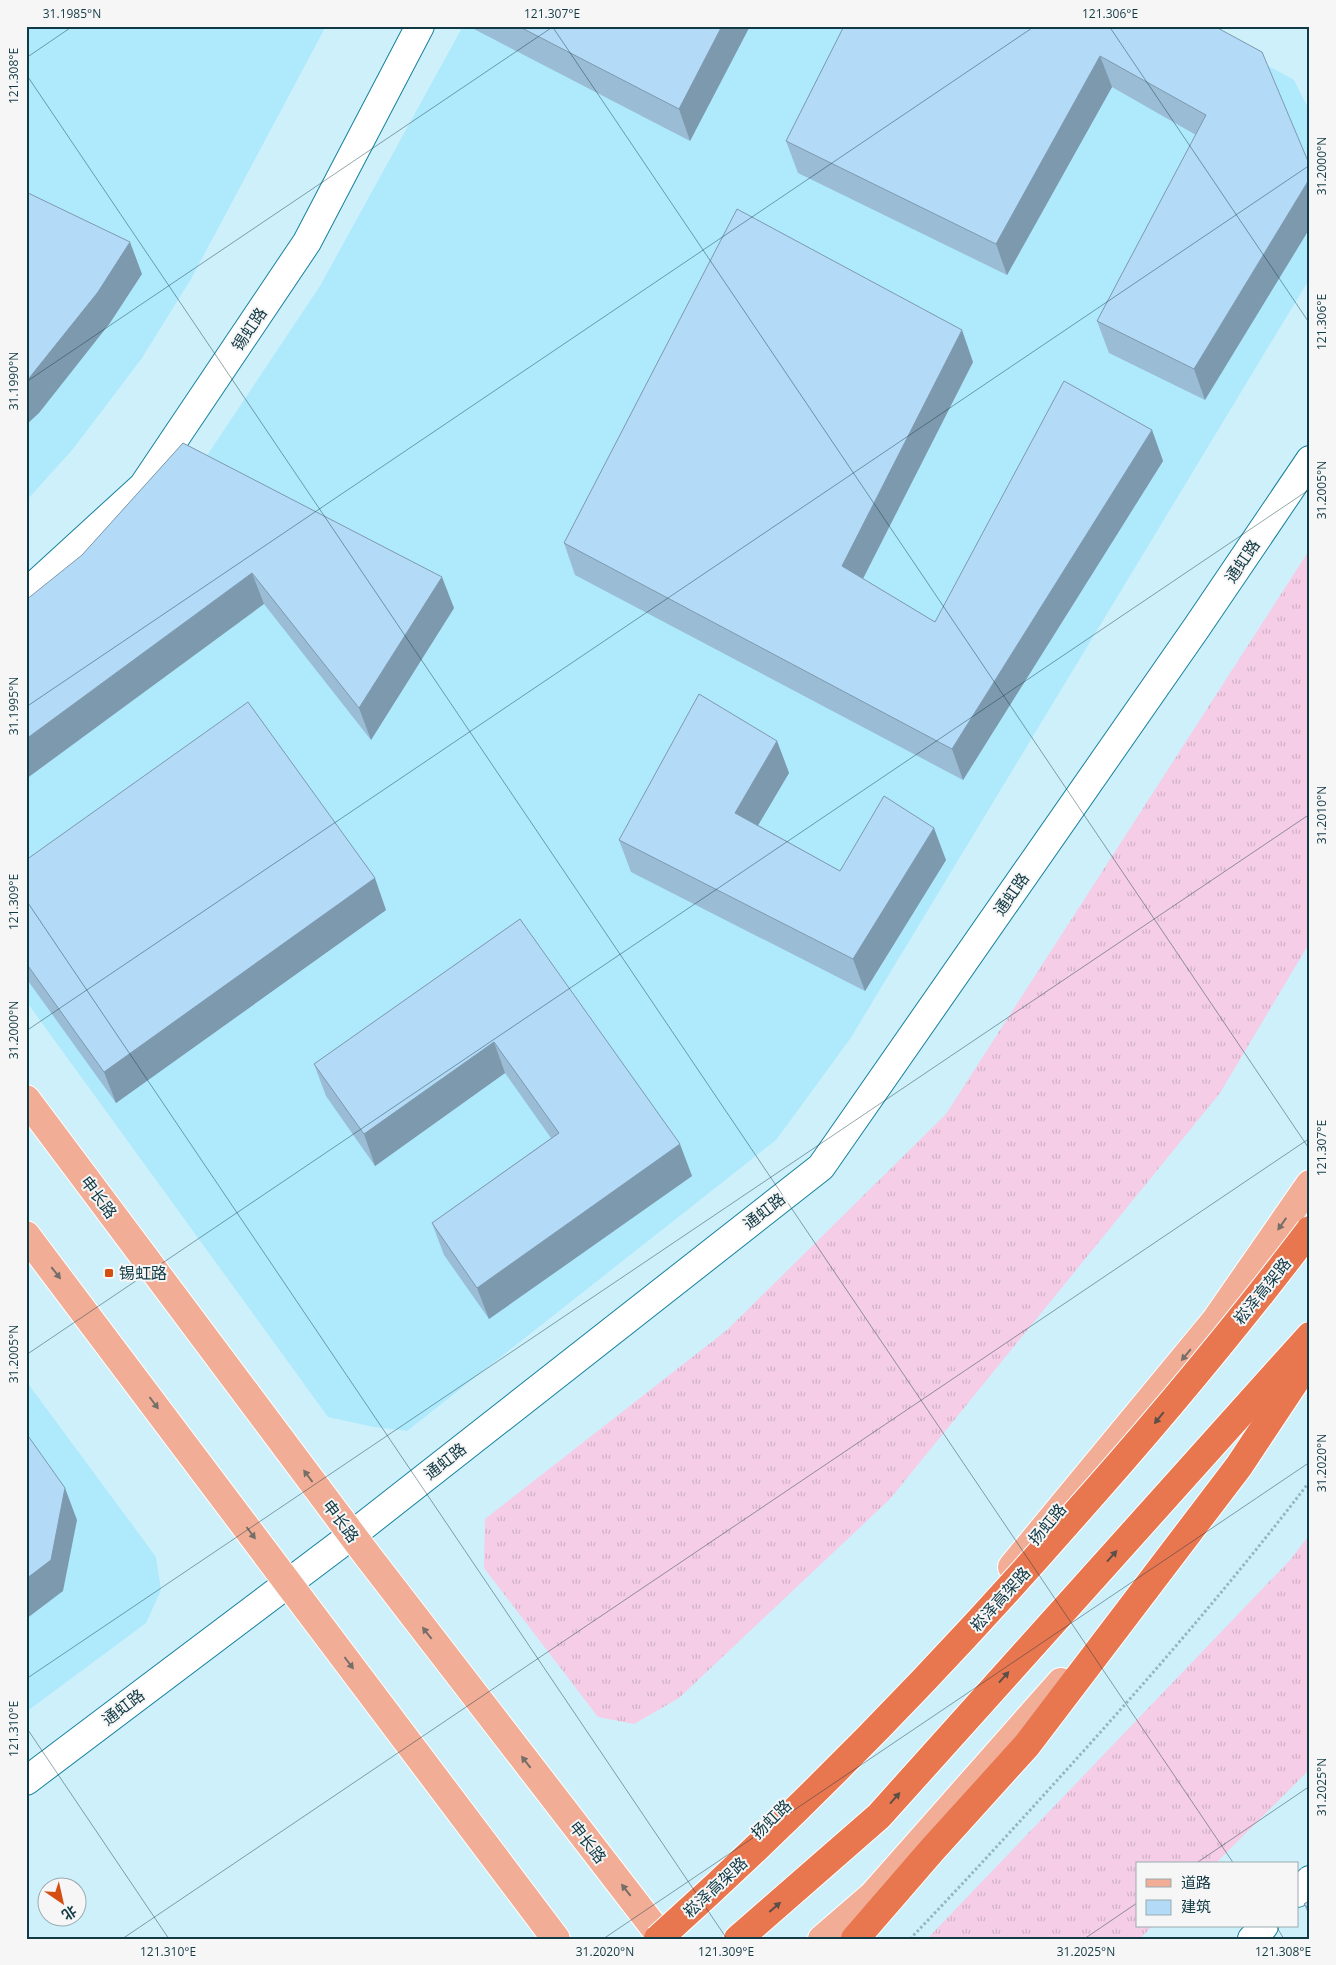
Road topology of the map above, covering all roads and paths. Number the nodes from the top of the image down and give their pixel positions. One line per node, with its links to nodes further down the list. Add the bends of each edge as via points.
1 (420, 26): 3 (street, 锡虹路, via 308,242 143,486)
2 (1310, 460): 12 (street, 通虹路, via 821,1167)
3 (26, 593)
4 (26, 1099): 12 (main road, 申长路, one-way to 4)
5 (1310, 1184): 18 (main road, 扬虹路, one-way to 18, via 1215,1320 925,1672)
6 (1310, 1230): 18 (highway, 崧泽高架路, one-way to 18, bridge, via 1129,1454 992,1609 858,1750 715,1888)
7 (26, 1235): 13 (main road, one-way to 13)
8 (1310, 1336): 20 (highway, one-way to 8, via 879,1816)
9 (1310, 1352): 21 (main road, via 1112,1624 873,1895)
10 (1310, 1359): 22 (highway, via 1239,1466 1027,1746)
11 (1310, 1481): 23 (path, via 1134,1696)
12 (352, 1535): 13 (street, 通虹路); 18 (main road, 申长路, one-way to 12)
13 (289, 1583): 14 (street, 通虹路); 19 (main road, one-way to 19)
14 (26, 1780)
15 (1310, 1880): 16 (street)
16 (1298, 1892)
17 (1262, 1928): 24 (street)
18 (655, 1936)
19 (556, 1939)
20 (738, 1939)
21 (822, 1939)
22 (855, 1939)
23 (910, 1939)
24 (1252, 1939)

